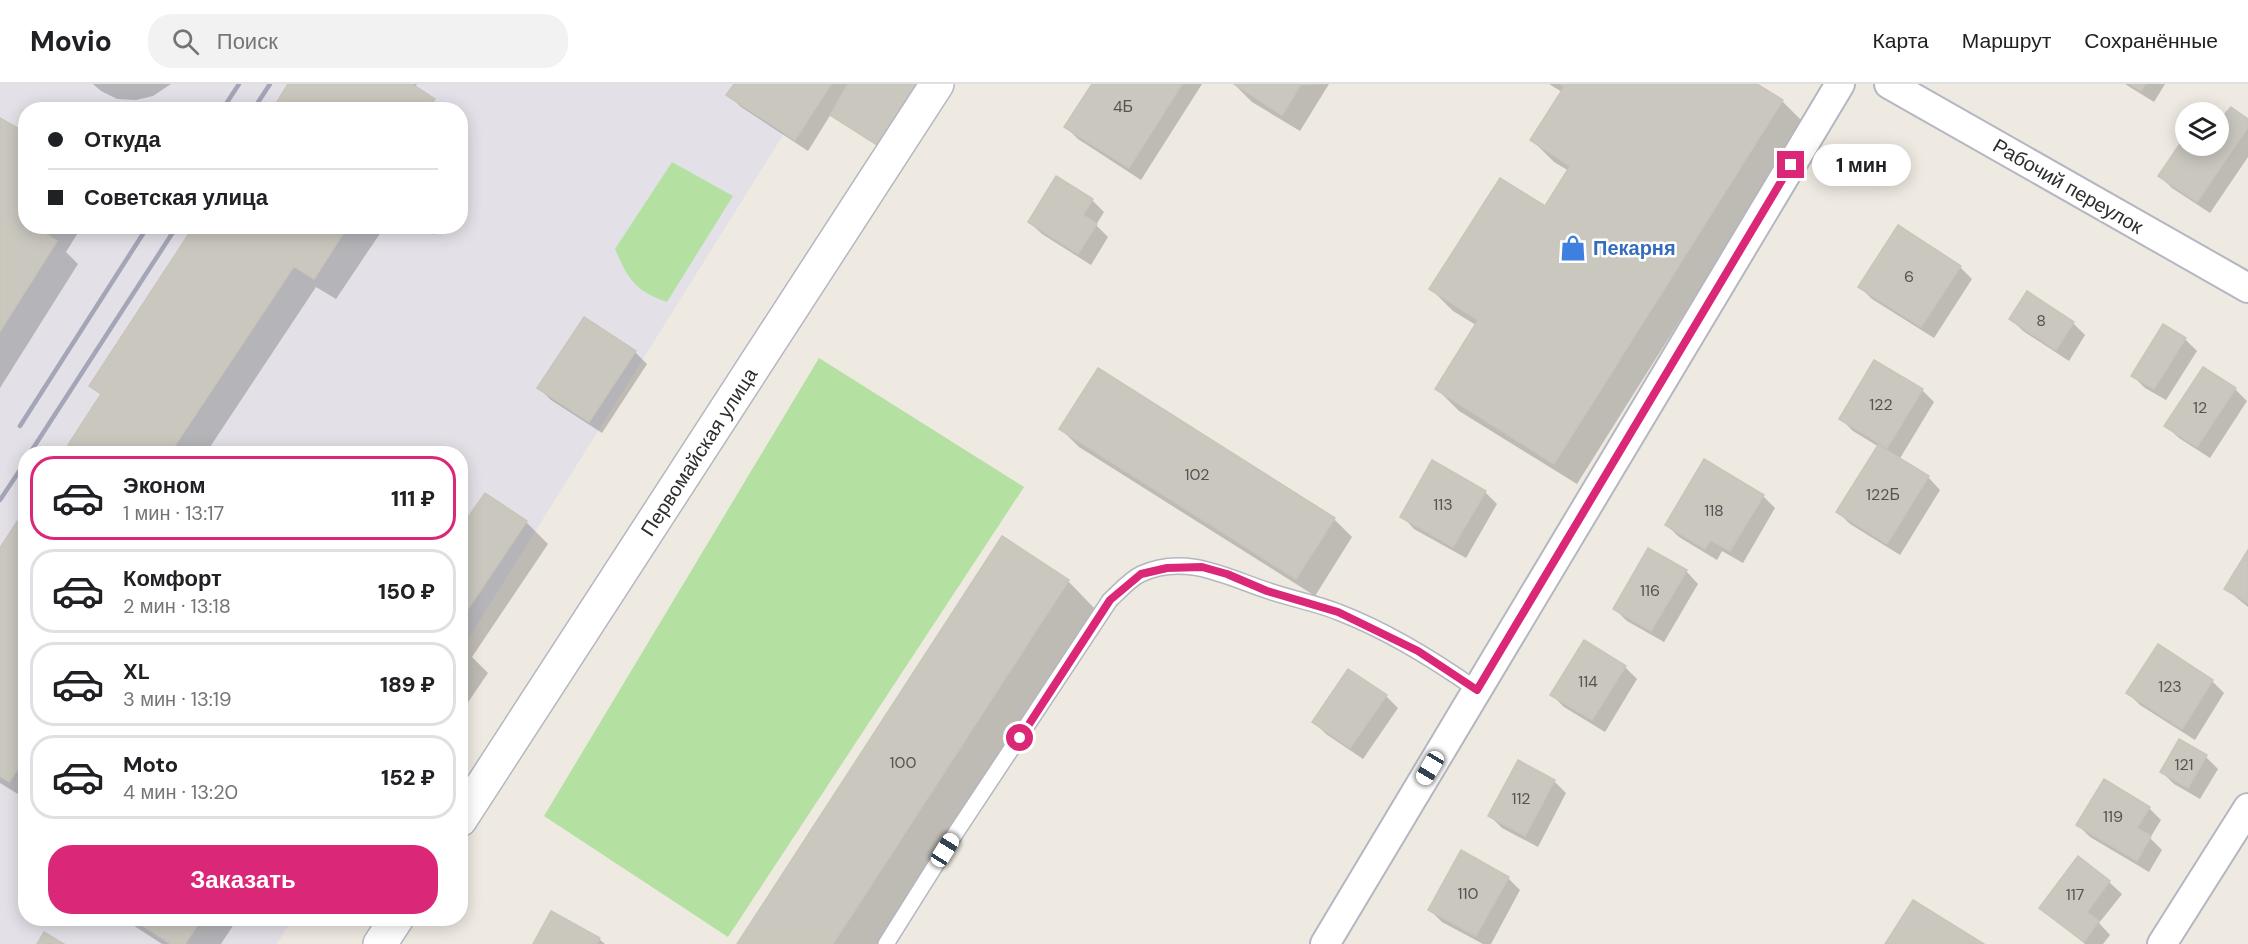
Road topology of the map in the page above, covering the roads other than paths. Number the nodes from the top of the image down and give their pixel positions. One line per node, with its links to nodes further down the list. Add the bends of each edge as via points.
1 (937, 84): 6 (main road, Первомайская улица)
2 (1840, 84): 5 (street)
3 (1889, 84): 4 (street, Рабочий переулок)
4 (2248, 288)
5 (1477, 690): 8 (lane, via 1425,654 1338,612 1202,567 1141,574 1110,600); 9 (street)
6 (468, 808)
7 (2248, 808): 10 (street)
8 (886, 944)
9 (1325, 944)
10 (2162, 944)

